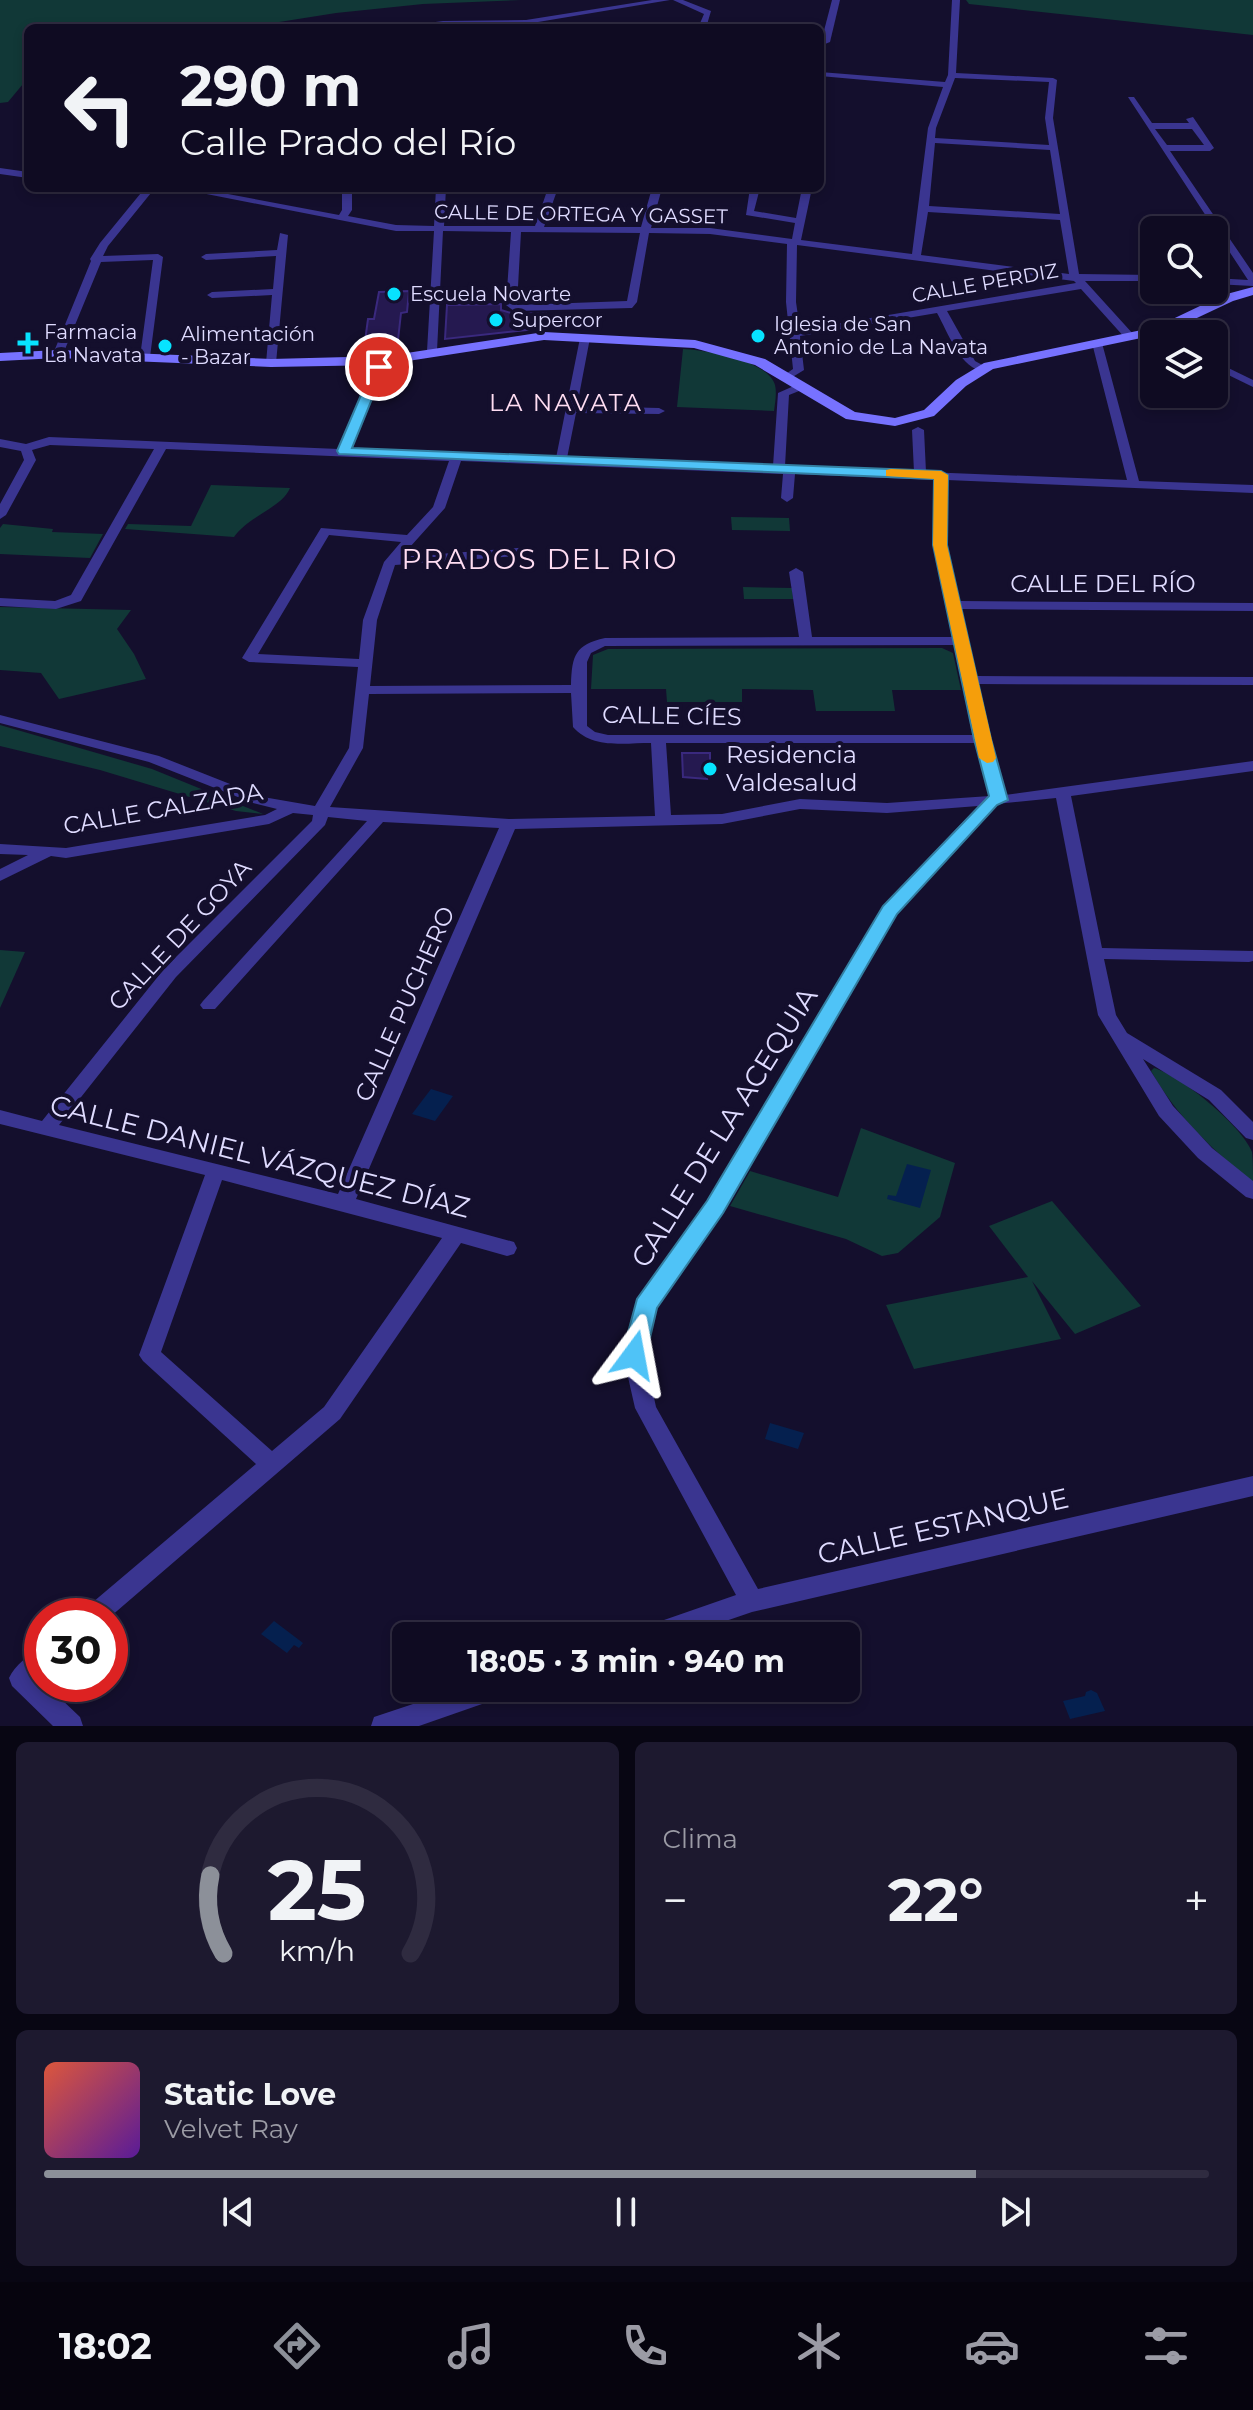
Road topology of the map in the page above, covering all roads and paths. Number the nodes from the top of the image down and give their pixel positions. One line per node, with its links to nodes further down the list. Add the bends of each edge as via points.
1 (666, 0): 5 (street)
2 (677, 0): 8 (street, via 708,13)
3 (836, 0): 9 (street)
4 (956, 0): 11 (street)
5 (556, 19): 6 (street); 7 (street)
6 (460, 24)
7 (561, 24)
8 (704, 24)
9 (824, 43)
10 (824, 74): 11 (street)
11 (951, 80): 14 (street); 15 (street, via 1053,80 1049,118)
12 (1131, 99): 13 (street)
13 (1149, 126): 16 (street); 16 (street, via 1193,122 1210,148)
14 (931, 140): 15 (street); 31 (street)
15 (1054, 148): 32 (street)
16 (1164, 148): 48 (street)
17 (0, 171): 18 (street)
18 (11, 175): 19 (street); 20 (street)
19 (24, 175)
20 (0, 185)
21 (147, 192): 44 (street)
22 (203, 192): 30 (street, CALLE DE ORTEGA Y GASSET)
23 (253, 192): 30 (street)
24 (347, 192): 33 (street)
25 (441, 192): 35 (street)
26 (552, 192): 37 (street)
27 (656, 192): 38 (street)
28 (754, 192): 34 (street, via 749,213)
29 (806, 192): 34 (street)
30 (252, 201): 33 (street, CALLE DE ORTEGA Y GASSET)
31 (924, 209): 32 (street); 43 (street)
32 (1066, 217): 46 (street)
33 (342, 218): 35 (street, CALLE DE ORTEGA Y GASSET)
34 (799, 221): 40 (street)
35 (437, 229): 36 (street, CALLE DE ORTEGA Y GASSET); 61 (street)
36 (516, 231): 37 (street, CALLE DE ORTEGA Y GASSET); 38 (street, via 511,305 520,309 628,306)
37 (538, 231): 38 (street, CALLE DE ORTEGA Y GASSET)
38 (645, 231): 40 (street, CALLE DE ORTEGA Y GASSET, via 710,231)
39 (283, 235): 41 (street)
40 (796, 241): 43 (street, CALLE DE ORTEGA Y GASSET); 53 (street, via 791,258)
41 (281, 253): 42 (street); 49 (street)
42 (206, 257)
43 (916, 257): 46 (street, CALLE DE ORTEGA Y GASSET)
44 (95, 259): 62 (street); 64 (street, via 158,252)
45 (1140, 278): 46 (street, CALLE PERDIZ)
46 (1080, 281): 51 (street, CALLE PERDIZ); 56 (street)
47 (1228, 283): 48 (street)
48 (1250, 286): 52 (main road)
49 (277, 292): 50 (street); 67 (street)
50 (212, 295)
51 (941, 310): 53 (street, CALLE PERDIZ); 68 (street, via 971,363)
52 (1185, 320)
53 (794, 334): 70 (street, via 799,370)
54 (1140, 335): 56 (main road)
55 (544, 336): 57 (main road); 60 (main road); 61 (main road)
56 (1130, 337): 59 (main road)
57 (561, 338): 58 (main road); 60 (main road)
58 (585, 338): 70 (main road, via 721,349 745,355); 73 (street)
59 (1097, 343): 68 (main road); 85 (street)
60 (497, 346): 61 (main road); 65 (main road)
61 (432, 351): 65 (main road); 66 (main road)
62 (58, 354): 63 (main road); 64 (main road)
63 (0, 357)
64 (145, 357): 67 (main road)
65 (406, 360): 66 (main road)
66 (382, 361): 67 (main road); 79 (street)
67 (271, 363)
68 (982, 369): 72 (main road, via 929,413 904,421 851,416)
69 (1228, 371): 71 (street)
70 (786, 378): 72 (main road)
71 (1253, 384)
72 (800, 387): 82 (street, via 784,393)
73 (571, 409): 74 (street); 81 (street)
74 (659, 411)
75 (918, 430): 83 (street)
76 (0, 443): 78 (street)
77 (162, 445): 78 (street, via 49,441); 79 (street); 93 (street, via 76,598 56,605)
78 (26, 448): 88 (street, via 30,460)
79 (344, 451): 80 (street)
80 (457, 456): 81 (street); 89 (street, CALLE DE GOYA, via 439,508)
81 (561, 460): 82 (street)
82 (784, 469): 83 (street); 87 (street)
83 (920, 475): 84 (street)
84 (941, 475): 85 (street); 94 (street, via 940,545)
85 (1134, 483): 86 (street)
86 (1253, 489)
87 (787, 498)
88 (0, 515)
89 (408, 539): 91 (street, CALLE DE GOYA); 98 (street, via 325,531 249,658)
90 (530, 551): 91 (street)
91 (390, 562): 98 (street, CALLE DE GOYA, via 370,620)
92 (796, 572): 96 (street)
93 (0, 602)
94 (953, 605): 95 (street, CALLE DEL RÍO); 97 (street)
95 (1253, 607)
96 (806, 641): 97 (street, CALLE CÍES); 101 (street, CALLE CÍES, via 605,642 582,655)
97 (961, 641): 99 (street)
98 (364, 663): 102 (street, CALLE DE GOYA)
99 (969, 680): 100 (street); 104 (street)
100 (1253, 681)
101 (579, 689): 102 (street); 105 (street, CALLE CÍES, via 580,727 590,736)
102 (362, 690): 110 (street, CALLE DE GOYA, via 356,748)
103 (0, 719): 109 (street, via 154,759)
104 (982, 739): 105 (street, CALLE CÍES); 108 (street)
105 (658, 740): 112 (street)
106 (1253, 766): 107 (street)
107 (1063, 794): 108 (street); 117 (street)
108 (995, 800): 112 (street, via 887,808 800,804 722,819); 132 (street, CALLE DE LA ACEQUIA, via 889,910 715,1207 646,1305 634,1355 646,1408)
109 (291, 808): 110 (street); 115 (street, CALLE CALZADA, via 269,819 220,828 66,853)
110 (322, 813): 111 (street); 122 (street, CALLE DE GOYA, via 319,822 170,973)
111 (379, 817): 113 (street); 119 (street)
112 (663, 819): 113 (street)
113 (509, 824): 126 (street, CALLE PUCHERO)
114 (0, 849): 115 (street)
115 (49, 851): 116 (street, CALLE CALZADA)
116 (0, 876)
117 (1094, 953): 118 (street); 120 (street, via 1107,1015)
118 (1249, 956)
119 (209, 1005)
120 (1122, 1037): 123 (street, via 1215,1095); 125 (street, via 1166,1111 1205,1153)
121 (0, 1117): 122 (street, CALLE DANIEL VÁZQUEZ DÍAZ)
122 (45, 1130): 124 (street, CALLE DANIEL VÁZQUEZ DÍAZ)
123 (1253, 1133)
124 (215, 1173): 126 (street, CALLE DANIEL VÁZQUEZ DÍAZ); 129 (street, via 150,1355)
125 (1253, 1192)
126 (344, 1203): 127 (street, CALLE DANIEL VÁZQUEZ DÍAZ)
127 (456, 1234): 128 (street, CALLE DANIEL VÁZQUEZ DÍAZ); 129 (street, via 332,1413)
128 (507, 1248)
129 (273, 1465): 131 (street)
130 (1253, 1486): 132 (street, CALLE ESTANQUE)
131 (115, 1598)
132 (752, 1601): 133 (street, CALLE ESTANQUE)
133 (690, 1622)
134 (46, 1702): 136 (street)
135 (454, 1702): 137 (street)
136 (71, 1726)
137 (383, 1726)

